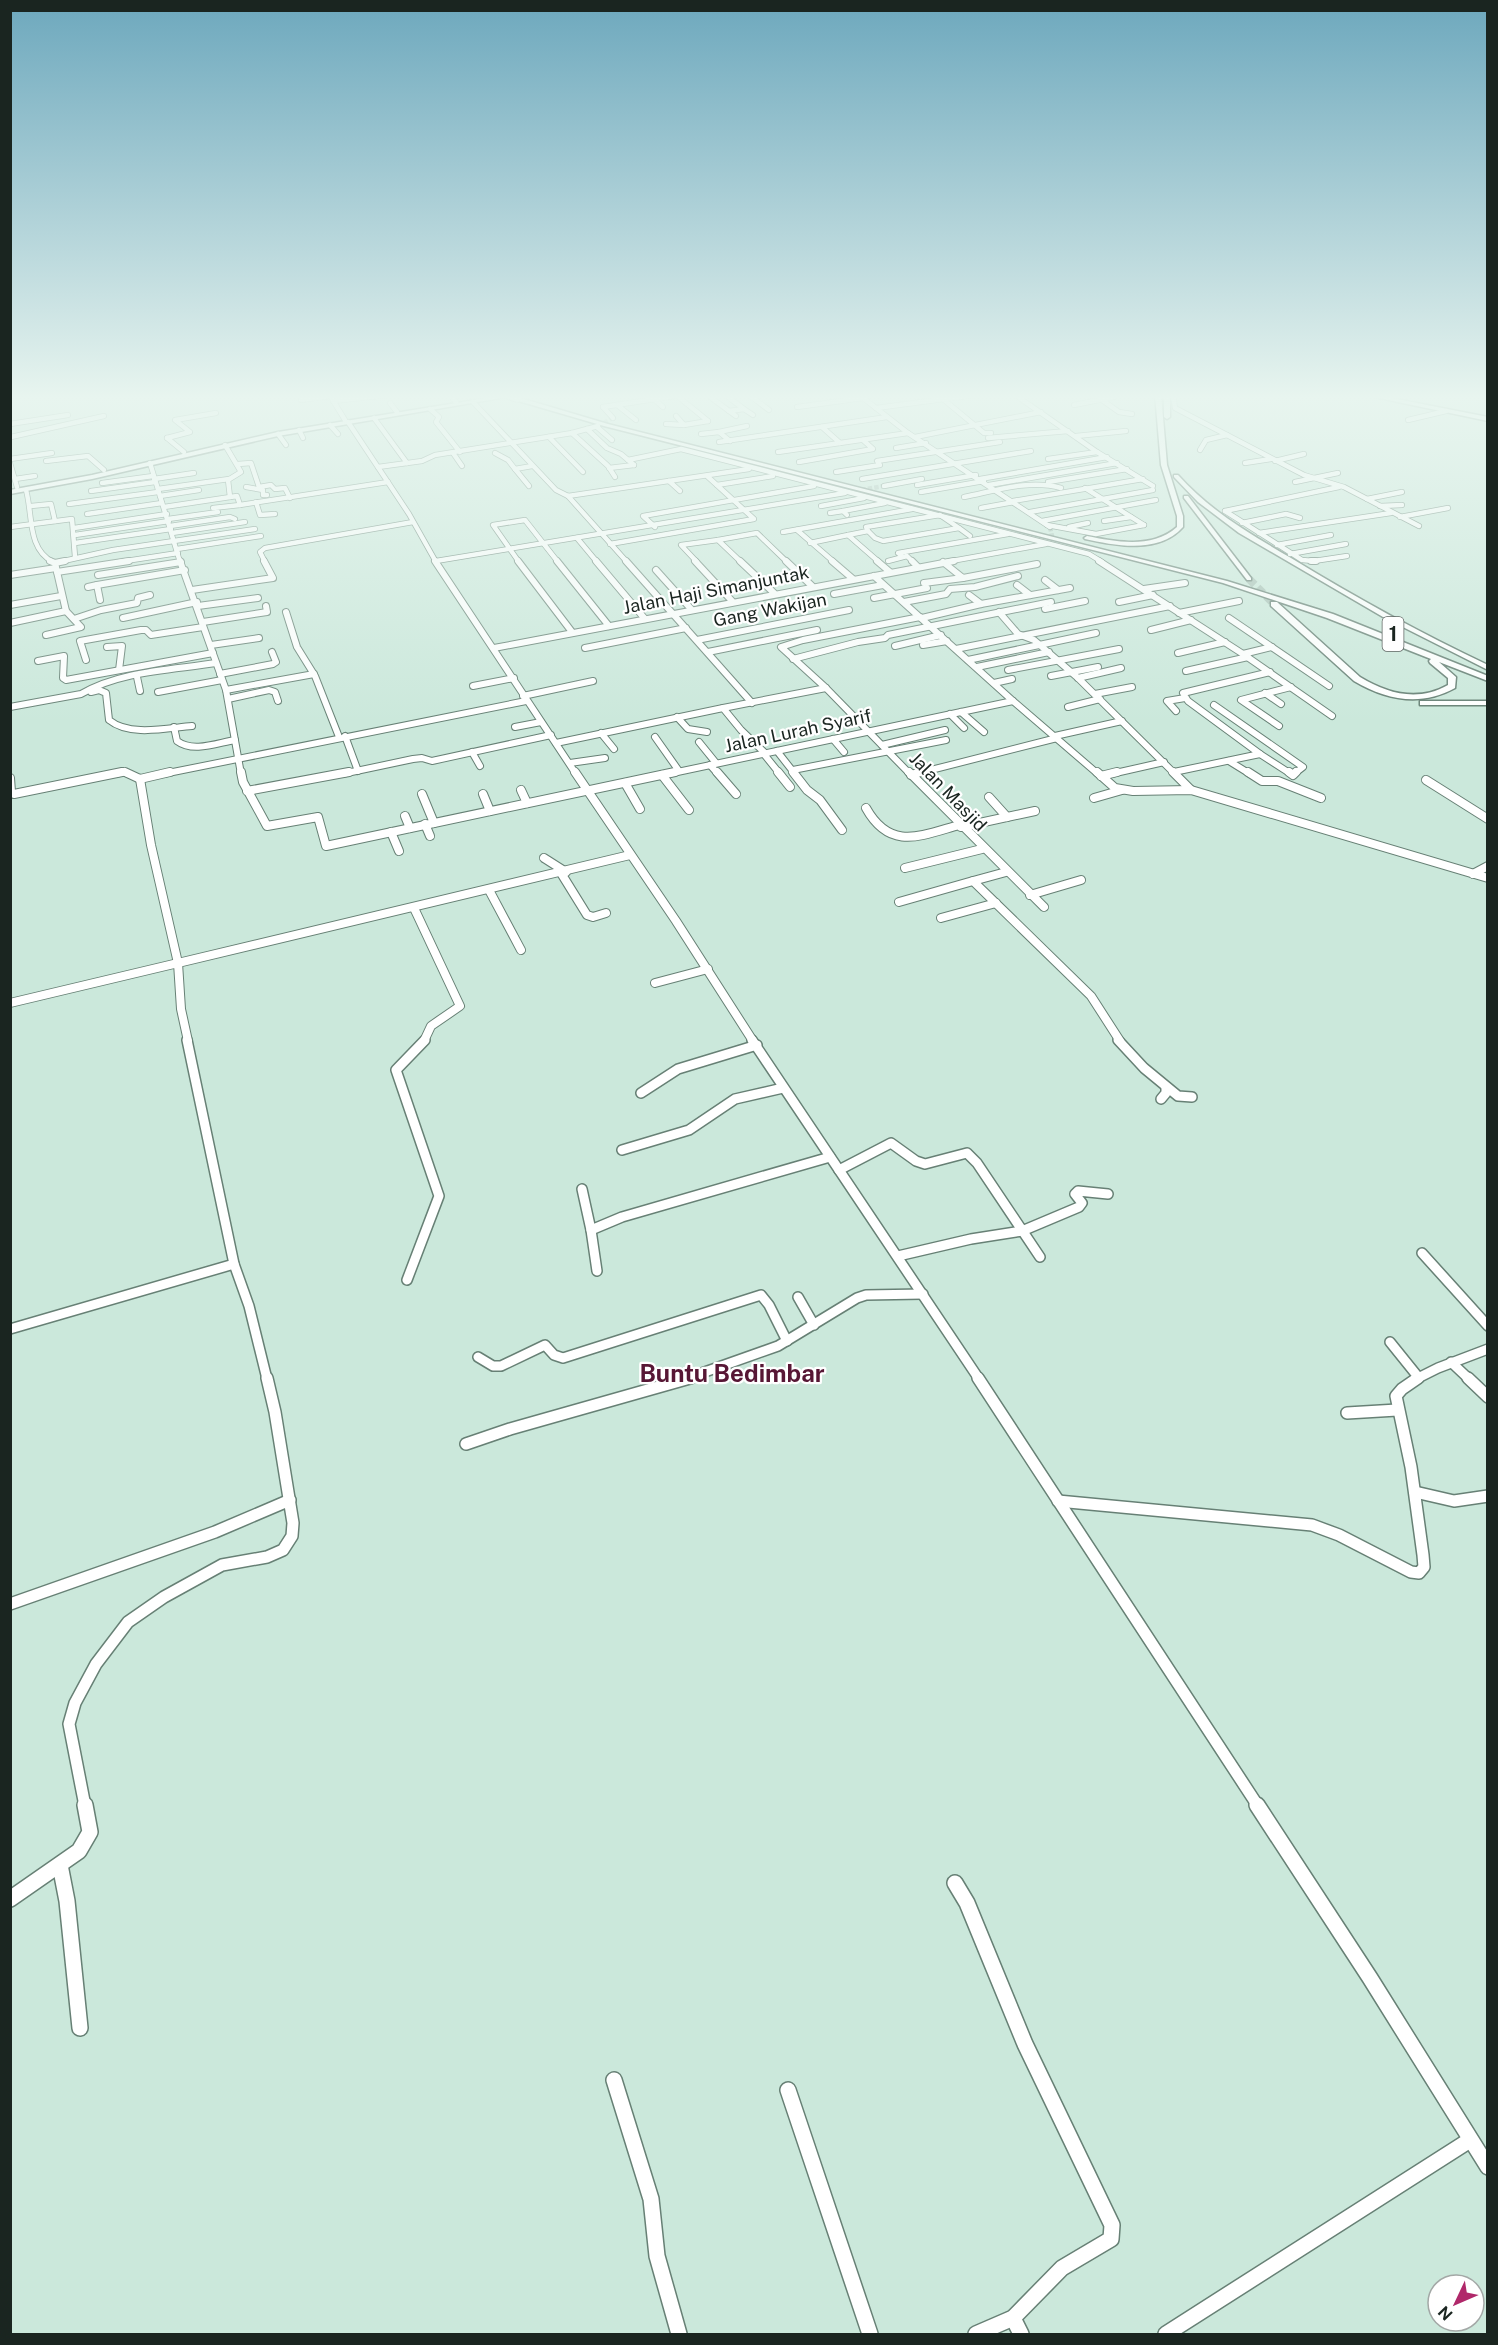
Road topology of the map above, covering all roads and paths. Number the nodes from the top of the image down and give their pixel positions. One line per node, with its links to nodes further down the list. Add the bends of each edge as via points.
1 (73, 503): 31 (street)
2 (89, 503): 41 (street)
3 (107, 503): 45 (street)
4 (162, 503): 45 (street)
5 (177, 503): 45 (street)
6 (180, 503): 45 (street)
7 (200, 503): 45 (street)
8 (245, 503): 32 (street)
9 (256, 503): 52 (street, via 260,515)
10 (402, 503): 66 (street)
11 (574, 503): 83 (street)
12 (718, 503): 72 (street, via 643,516)
13 (736, 503): 42 (street)
14 (776, 503): 42 (street)
15 (835, 503): 36 (street)
16 (887, 503): 46 (street)
17 (891, 503): 43 (street)
18 (918, 503): 175 (highway, 1, via 1172,567)
19 (936, 503): 63 (highway, 1)
20 (999, 503): 38 (street)
21 (1017, 503): 48 (street)
22 (1081, 503): 48 (street)
23 (1108, 503): 39 (street)
24 (1139, 503): 39 (street)
25 (1175, 503): 63 (highway, via 1181,524 1175,532 1160,540 1134,543)
26 (1185, 503): 125 (highway)
27 (1191, 503): 128 (highway)
28 (1201, 503): 228 (highway, via 1269,548 1402,625)
29 (1260, 503): 69 (street, via 1225,511)
30 (1374, 503): 37 (street)
31 (69, 504)
32 (240, 504): 44 (street)
33 (122, 505): 45 (street)
34 (1402, 505): 37 (street)
35 (31, 506): 61 (street, via 51,504); 70 (street)
36 (821, 506)
37 (1380, 507): 50 (street)
38 (981, 508)
39 (1116, 508): 55 (street); 71 (street)
40 (1448, 508): 56 (street)
41 (75, 509)
42 (744, 509): 72 (street); 86 (street, via 753,519)
43 (914, 509): 53 (street); 54 (street)
44 (205, 510)
45 (165, 511): 47 (street); 51 (street); 58 (street); 65 (street); 73 (street); 85 (street); 93 (street); 95 (street)
46 (843, 511): 49 (street); 60 (street)
47 (218, 512)
48 (1030, 512): 71 (street)
49 (830, 513)
50 (1391, 513): 56 (street); 84 (street)
51 (87, 514)
52 (275, 514)
53 (889, 514): 60 (street); 62 (street)
54 (940, 515): 59 (street); 62 (street); 67 (street)
55 (1131, 517): 64 (street); 77 (street, via 1144,525 1096,534)
56 (1400, 517): 74 (street)
57 (1300, 518): 69 (street, via 1286,514)
58 (235, 519)
59 (960, 519): 67 (street); 82 (street)
60 (854, 520): 79 (street)
61 (54, 521): 70 (street); 73 (street, via 71,519)
62 (898, 521): 80 (street, via 867,526)
63 (1007, 521): 234 (highway, 1, via 1261,589 1397,636)
64 (1104, 521)
65 (245, 522)
66 (413, 522): 110 (street); 151 (street, via 265,548 260,552 273,578)
67 (949, 522): 76 (street)
68 (1088, 523): 77 (street)
69 (1242, 523): 84 (street)
70 (33, 524): 75 (street); 115 (street, via 39,552)
71 (1046, 524): 77 (street)
72 (653, 525): 83 (street); 86 (street)
73 (74, 526): 85 (street)
74 (1419, 526)
75 (10, 527)
76 (958, 528): 80 (street, via 883,541); 90 (street)
77 (1063, 528)
78 (255, 529): 93 (street)
79 (797, 530): 81 (street); 96 (street)
80 (868, 531): 89 (street)
81 (783, 532)
82 (1014, 533): 94 (street); 101 (street)
83 (601, 534): 91 (street); 98 (street)
84 (1260, 534): 100 (street)
85 (75, 535): 95 (street)
86 (663, 535): 98 (street)
87 (1331, 535): 100 (street)
88 (261, 536): 105 (street)
89 (848, 536): 96 (street); 120 (street)
90 (970, 536)
91 (577, 538): 97 (street); 180 (street)
92 (718, 540): 135 (street, via 757,533); 140 (street); 155 (street, via 681,547)
93 (175, 541): 105 (street); 108 (street)
94 (1051, 542): 109 (street, Jalan Haji Simanjuntak); 138 (street, via 1092,555)
95 (75, 543): 108 (street)
96 (810, 543): 127 (street)
97 (544, 544): 102 (street); 102 (street, via 525,520 493,525); 185 (street)
98 (610, 544): 171 (street)
99 (1346, 544): 104 (street)
100 (1277, 545): 104 (street)
101 (937, 547): 106 (street, via 898,553); 109 (street)
102 (511, 549): 110 (street); 191 (street)
103 (220, 550): 105 (street)
104 (1290, 554): 107 (street, via 1314,561)
105 (179, 555): 114 (street); 118 (street); 122 (street)
106 (902, 556): 111 (street); 116 (street, via 909,557)
107 (1347, 556)
108 (75, 557): 115 (street)
109 (961, 559): 112 (street, Jalan Haji Simanjuntak)
110 (436, 561): 207 (street)
111 (888, 561)
112 (943, 562): 116 (street, Jalan Haji Simanjuntak); 126 (street)
113 (1037, 564): 126 (street)
114 (108, 566): 115 (street); 119 (street)
115 (56, 567): 121 (street); 148 (street)
116 (918, 567): 120 (street, Jalan Haji Simanjuntak)
117 (656, 570): 166 (street)
118 (185, 571): 131 (street); 151 (street)
119 (89, 572)
120 (890, 572): 123 (street, Jalan Haji Simanjuntak)
121 (10, 575)
122 (98, 575)
123 (874, 576): 127 (street, Jalan Haji Simanjuntak); 133 (street)
124 (1018, 576): 158 (street)
125 (1239, 576)
126 (963, 578): 142 (street)
127 (853, 579): 135 (street, Jalan Haji Simanjuntak)
128 (1249, 579)
129 (1045, 580): 139 (street)
130 (1185, 583): 138 (street)
131 (97, 585): 136 (street); 153 (street)
132 (265, 585): 151 (street)
133 (883, 585): 141 (street); 142 (street)
134 (1017, 585): 146 (street)
135 (812, 586): 140 (street, Jalan Haji Simanjuntak)
136 (88, 587)
137 (1070, 588): 139 (street)
138 (1144, 589): 147 (street)
139 (1058, 590): 146 (street)
140 (774, 593): 155 (street, Jalan Haji Simanjuntak)
141 (834, 594)
142 (895, 594): 150 (street); 158 (street)
143 (999, 594): 152 (street)
144 (150, 595): 176 (street, via 138,598 137,603)
145 (969, 595): 161 (street)
146 (1030, 595): 152 (street)
147 (1153, 595): 160 (street); 164 (street)
148 (61, 596): 163 (street); 168 (street)
149 (258, 597): 151 (street)
150 (874, 598)
151 (195, 599): 177 (street); 184 (street)
152 (1005, 599): 161 (street)
153 (100, 600)
154 (1262, 600): 265 (highway, via 1342,674 1365,690 1413,702)
155 (732, 601): 166 (street, Jalan Haji Simanjuntak)
156 (1085, 601): 174 (street)
157 (1239, 601): 172 (street)
158 (904, 602): 178 (street)
159 (1051, 602): 174 (street)
160 (1119, 602)
161 (981, 604): 178 (street)
162 (1274, 604): 175 (highway, via 1372,688 1415,698 1438,694 1452,686 1452,677 1435,662)
163 (10, 605)
164 (1170, 606): 172 (street); 196 (street)
165 (243, 608): 173 (street)
166 (691, 609): 171 (street, Jalan Haji Simanjuntak)
167 (849, 610): 198 (street, Gang Wakijan)
168 (66, 611): 176 (street); 183 (street)
169 (277, 611): 173 (street, via 266,609)
170 (286, 612): 235 (street, via 297,646)
171 (672, 613): 180 (street, Jalan Haji Simanjuntak); 188 (street)
172 (1179, 613): 181 (street)
173 (244, 615): 184 (street)
174 (1002, 616): 182 (street); 187 (street); 196 (street)
175 (1330, 616): 242 (highway, 1)
176 (72, 618): 193 (street, via 81,627)
177 (123, 618)
178 (921, 618): 186 (street); 187 (street)
179 (1229, 618): 206 (street)
180 (645, 619): 185 (street, Jalan Haji Simanjuntak)
181 (1191, 620): 190 (street); 200 (street)
182 (986, 621)
183 (10, 623)
184 (203, 624): 201 (street); 211 (street, via 152,635 141,630 83,640)
185 (609, 626): 191 (street, Jalan Haji Simanjuntak)
186 (874, 626): 195 (street); 219 (street, via 781,646)
187 (931, 626): 194 (street); 195 (street)
188 (686, 628): 198 (street); 208 (street)
189 (817, 630): 213 (street)
190 (1150, 630)
191 (572, 632): 207 (street, Jalan Haji Simanjuntak)
192 (1096, 633): 203 (street)
193 (46, 635)
194 (941, 635): 199 (street); 204 (street)
195 (886, 636): 219 (street)
196 (1025, 637): 203 (street); 209 (street)
197 (259, 638): 201 (street)
198 (697, 640): 213 (street)
199 (947, 641): 202 (street); 209 (street)
200 (1225, 642): 216 (street); 217 (street)
201 (211, 645): 215 (street)
202 (923, 645)
203 (1040, 645): 214 (street); 221 (street)
204 (895, 646)
205 (107, 647): 229 (street, via 122,646)
206 (1272, 647): 217 (street); 248 (street)
207 (494, 648): 239 (street)
208 (585, 648)
209 (956, 649): 221 (street)
210 (1119, 649): 223 (street)
211 (83, 652): 218 (street); 220 (street)
212 (272, 652): 238 (street, via 276,662 273,664)
213 (708, 652): 264 (street)
214 (1048, 652): 223 (street); 225 (street)
215 (213, 653): 224 (street); 229 (street)
216 (1178, 653)
217 (1245, 655): 231 (street); 233 (street)
218 (64, 656): 222 (street); 229 (street, via 66,680)
219 (793, 658): 249 (street, Jalan Masjid)
220 (86, 660)
221 (968, 660): 225 (street)
222 (38, 662)
223 (1060, 662): 230 (street); 232 (street)
224 (216, 663): 237 (street); 238 (street)
225 (977, 667): 244 (street)
226 (1098, 667): 232 (street)
227 (1121, 668): 240 (street)
228 (1488, 668)
229 (119, 670)
230 (1008, 670)
231 (1186, 671)
232 (1071, 672): 236 (street); 240 (street)
233 (1270, 672): 247 (street); 259 (street, via 1186,691)
234 (1488, 673)
235 (314, 674): 250 (street); 289 (street)
236 (1051, 676)
237 (137, 677): 251 (street); 256 (street, via 100,685)
238 (221, 677): 250 (street); 252 (street)
239 (514, 678): 245 (street); 258 (street)
240 (1078, 678): 257 (street)
241 (1012, 679): 244 (street)
242 (1488, 679)
243 (593, 681): 258 (street)
244 (994, 683): 253 (street)
245 (473, 686)
246 (1132, 687): 257 (street)
247 (1291, 687): 255 (street); 274 (street)
248 (1329, 687)
249 (826, 688): 264 (street); 285 (street, Jalan Masjid)
250 (226, 690): 260 (street)
251 (140, 691)
252 (158, 692)
253 (1003, 692): 254 (street); 263 (street)
254 (993, 693)
255 (1264, 693): 266 (street); 280 (street, via 1241,701)
256 (81, 694): 268 (street); 281 (street, via 99,690 106,693 109,720 117,727)
257 (1095, 694): 261 (street)
258 (525, 698): 277 (street); 289 (street)
259 (1185, 698): 271 (street, via 1167,701); 307 (street)
260 (228, 699): 262 (street, via 269,690); 293 (street)
261 (1100, 699): 269 (street); 276 (street)
262 (278, 701)
263 (1013, 701): 272 (street, Jalan Lurah Syarif); 291 (street)
264 (752, 703): 270 (street)
265 (1488, 703)
266 (1281, 704)
267 (1214, 705): 307 (street, via 1303,767 1293,775)
268 (10, 706)
269 (1068, 707)
270 (723, 708): 275 (street); 305 (street)
271 (1176, 711)
272 (961, 712): 273 (street, Jalan Lurah Syarif); 286 (street)
273 (950, 714): 283 (street); 285 (street, Jalan Lurah Syarif)
274 (1332, 716)
275 (677, 717): 284 (street, via 688,729); 287 (street)
276 (1122, 721): 291 (street); 312 (street)
277 (541, 722): 282 (street); 288 (street)
278 (935, 722): 297 (street, via 945,730)
279 (192, 726): 281 (street)
280 (1279, 726)
281 (174, 727): 298 (street, via 180,744)
282 (515, 727)
283 (964, 728)
284 (707, 732)
285 (868, 732): 292 (street, Jalan Lurah Syarif); 297 (street, Jalan Masjid)
286 (984, 732)
287 (601, 733): 296 (street); 301 (street)
288 (550, 735): 296 (street); 299 (street)
289 (342, 737): 308 (street); 317 (street)
290 (655, 737): 318 (street)
291 (1056, 737): 321 (street); 322 (street)
292 (833, 739): 302 (street, Jalan Lurah Syarif); 304 (street)
293 (235, 740): 298 (street); 308 (street)
294 (946, 740): 303 (street)
295 (699, 742): 314 (street)
296 (556, 743): 313 (street)
297 (882, 745): 303 (street, Jalan Masjid)
298 (207, 747): 311 (street)
299 (495, 747): 300 (street); 306 (street)
300 (473, 749): 315 (street); 317 (street, via 432,761 421,758)
301 (614, 749)
302 (777, 751): 305 (street, Jalan Lurah Syarif); 316 (street)
303 (889, 751): 316 (street); 321 (street, Jalan Masjid)
304 (844, 752)
305 (764, 753): 314 (street, Jalan Lurah Syarif); 327 (street)
306 (500, 754)
307 (1260, 754): 310 (street)
308 (238, 757): 311 (street); 332 (street)
309 (605, 758): 313 (street)
310 (1229, 761): 319 (street); 339 (street, via 1262,781 1278,781)
311 (212, 762): 324 (street)
312 (1164, 762): 319 (street); 322 (street)
313 (570, 763): 329 (street)
314 (713, 764): 318 (street, Jalan Lurah Syarif, via 700,771); 336 (street)
315 (480, 766)
316 (793, 770): 354 (street)
317 (358, 771): 332 (street)
318 (679, 771): 320 (street, Jalan Lurah Syarif)
319 (1174, 772): 331 (street)
320 (662, 774): 326 (street, Jalan Lurah Syarif); 344 (street)
321 (911, 775): 352 (street, Jalan Masjid)
322 (1101, 776): 330 (street)
323 (10, 778): 324 (street, via 14,794 124,772)
324 (140, 779): 378 (street)
325 (1426, 780): 349 (street)
326 (625, 783): 329 (street, Jalan Lurah Syarif); 342 (street)
327 (790, 787)
328 (521, 790): 341 (street)
329 (589, 790): 340 (street, Jalan Lurah Syarif); 359 (street)
330 (1122, 790): 331 (street); 338 (street)
331 (1191, 790): 365 (street)
332 (247, 791): 355 (street, Jalan Lurah Syarif, via 267,826 317,817 326,846)
333 (533, 791): 340 (street)
334 (422, 794): 350 (street)
335 (483, 794): 345 (street)
336 (736, 794)
337 (989, 797): 348 (street)
338 (1094, 798)
339 (1321, 798)
340 (538, 800): 341 (street, Jalan Lurah Syarif)
341 (527, 802): 345 (street, Jalan Lurah Syarif)
342 (640, 808)
343 (866, 808): 352 (street, via 894,837)
344 (689, 810)
345 (490, 811): 350 (street, Jalan Lurah Syarif)
346 (1035, 811): 348 (street)
347 (405, 816): 353 (street)
348 (1007, 817): 352 (street)
349 (1488, 819)
350 (434, 823): 351 (street, Jalan Lurah Syarif)
351 (425, 824): 353 (street, Jalan Lurah Syarif); 356 (street)
352 (960, 826): 357 (street, Jalan Masjid)
353 (410, 828): 355 (street, Jalan Lurah Syarif)
354 (842, 830)
355 (391, 832): 358 (street)
356 (430, 836)
357 (982, 849): 362 (street); 364 (street, Jalan Masjid)
358 (399, 851)
359 (630, 855): 363 (street); 379 (street)
360 (544, 858): 363 (street)
361 (1488, 866): 365 (street)
362 (906, 868)
363 (564, 872): 369 (street); 375 (street, via 587,915)
364 (1006, 872): 368 (street); 370 (street, Jalan Masjid)
365 (1473, 874): 366 (street)
366 (1488, 878)
367 (1081, 880): 370 (street)
368 (973, 881): 371 (street); 372 (street)
369 (489, 890): 374 (street); 377 (street)
370 (1030, 895): 373 (street, Jalan Masjid)
371 (899, 902)
372 (996, 903): 376 (street); 383 (street, via 1091,996 1113,1034)
373 (1044, 907)
374 (414, 908): 378 (street); 400 (street, via 460,1006 431,1026 418,1049 396,1070 439,1196)
375 (606, 913)
376 (941, 918)
377 (521, 950)
378 (178, 963): 381 (street); 398 (street, via 181,1009)
379 (708, 969): 380 (street); 382 (street)
380 (655, 982)
381 (10, 1003)
382 (757, 1045): 384 (street); 385 (street, via 678,1069)
383 (1166, 1087): 386 (street, via 1183,1098); 387 (street)
384 (783, 1088): 388 (street, via 735,1099 689,1130); 389 (street)
385 (641, 1093)
386 (1192, 1097)
387 (1161, 1099)
388 (622, 1150)
389 (830, 1157): 390 (street); 393 (street, via 622,1216)
390 (839, 1170): 394 (street, via 891,1143 925,1164 967,1154); 396 (street)
391 (582, 1190): 393 (street)
392 (1108, 1194): 394 (street, via 1076,1192 1082,1203 1079,1207)
393 (591, 1230): 399 (street)
394 (1022, 1232): 396 (street); 397 (street)
395 (1422, 1253): 404 (street)
396 (898, 1256): 401 (street)
397 (1040, 1257)
398 (234, 1264): 405 (street); 418 (street, via 249,1306 275,1412)
399 (597, 1271)
400 (407, 1280)
401 (923, 1294): 403 (street, via 866,1295); 419 (street)
402 (798, 1297): 403 (street)
403 (814, 1325): 406 (street)
404 (1488, 1326)
405 (10, 1329)
406 (788, 1341): 409 (street, via 761,1295 563,1358 545,1345 501,1366); 415 (street, via 689,1378)
407 (1390, 1342): 411 (street)
408 (1488, 1349): 410 (street)
409 (478, 1357)
410 (1451, 1362): 411 (street); 412 (street)
411 (1419, 1378): 413 (street, via 1399,1391)
412 (1488, 1396)
413 (1397, 1410): 414 (street); 416 (street)
414 (1347, 1413)
415 (466, 1444)
416 (1415, 1492): 417 (street, via 1454,1501); 419 (street, via 1424,1567 1416,1574 1339,1534 1312,1526)
417 (1488, 1496)
418 (290, 1500): 420 (street, via 206,1535); 421 (street, via 291,1536 283,1550 222,1565 164,1597 128,1622 96,1664 69,1724 90,1832 79,1851)
419 (1062, 1508): 427 (street, via 1370,1978)
420 (10, 1604)
421 (60, 1865): 423 (street); 424 (street)
422 (955, 1883): 429 (street, via 1113,2233 1111,2239 1062,2268)
423 (10, 1899)
424 (80, 2028)
425 (614, 2080): 430 (street, via 651,2199 657,2256)
426 (788, 2090): 431 (street)
427 (1470, 2140): 428 (street); 434 (street)
428 (1488, 2167)
429 (1013, 2318): 432 (street); 433 (street)
430 (679, 2334)
431 (870, 2334)
432 (976, 2334)
433 (1021, 2334)
434 (1166, 2334)

